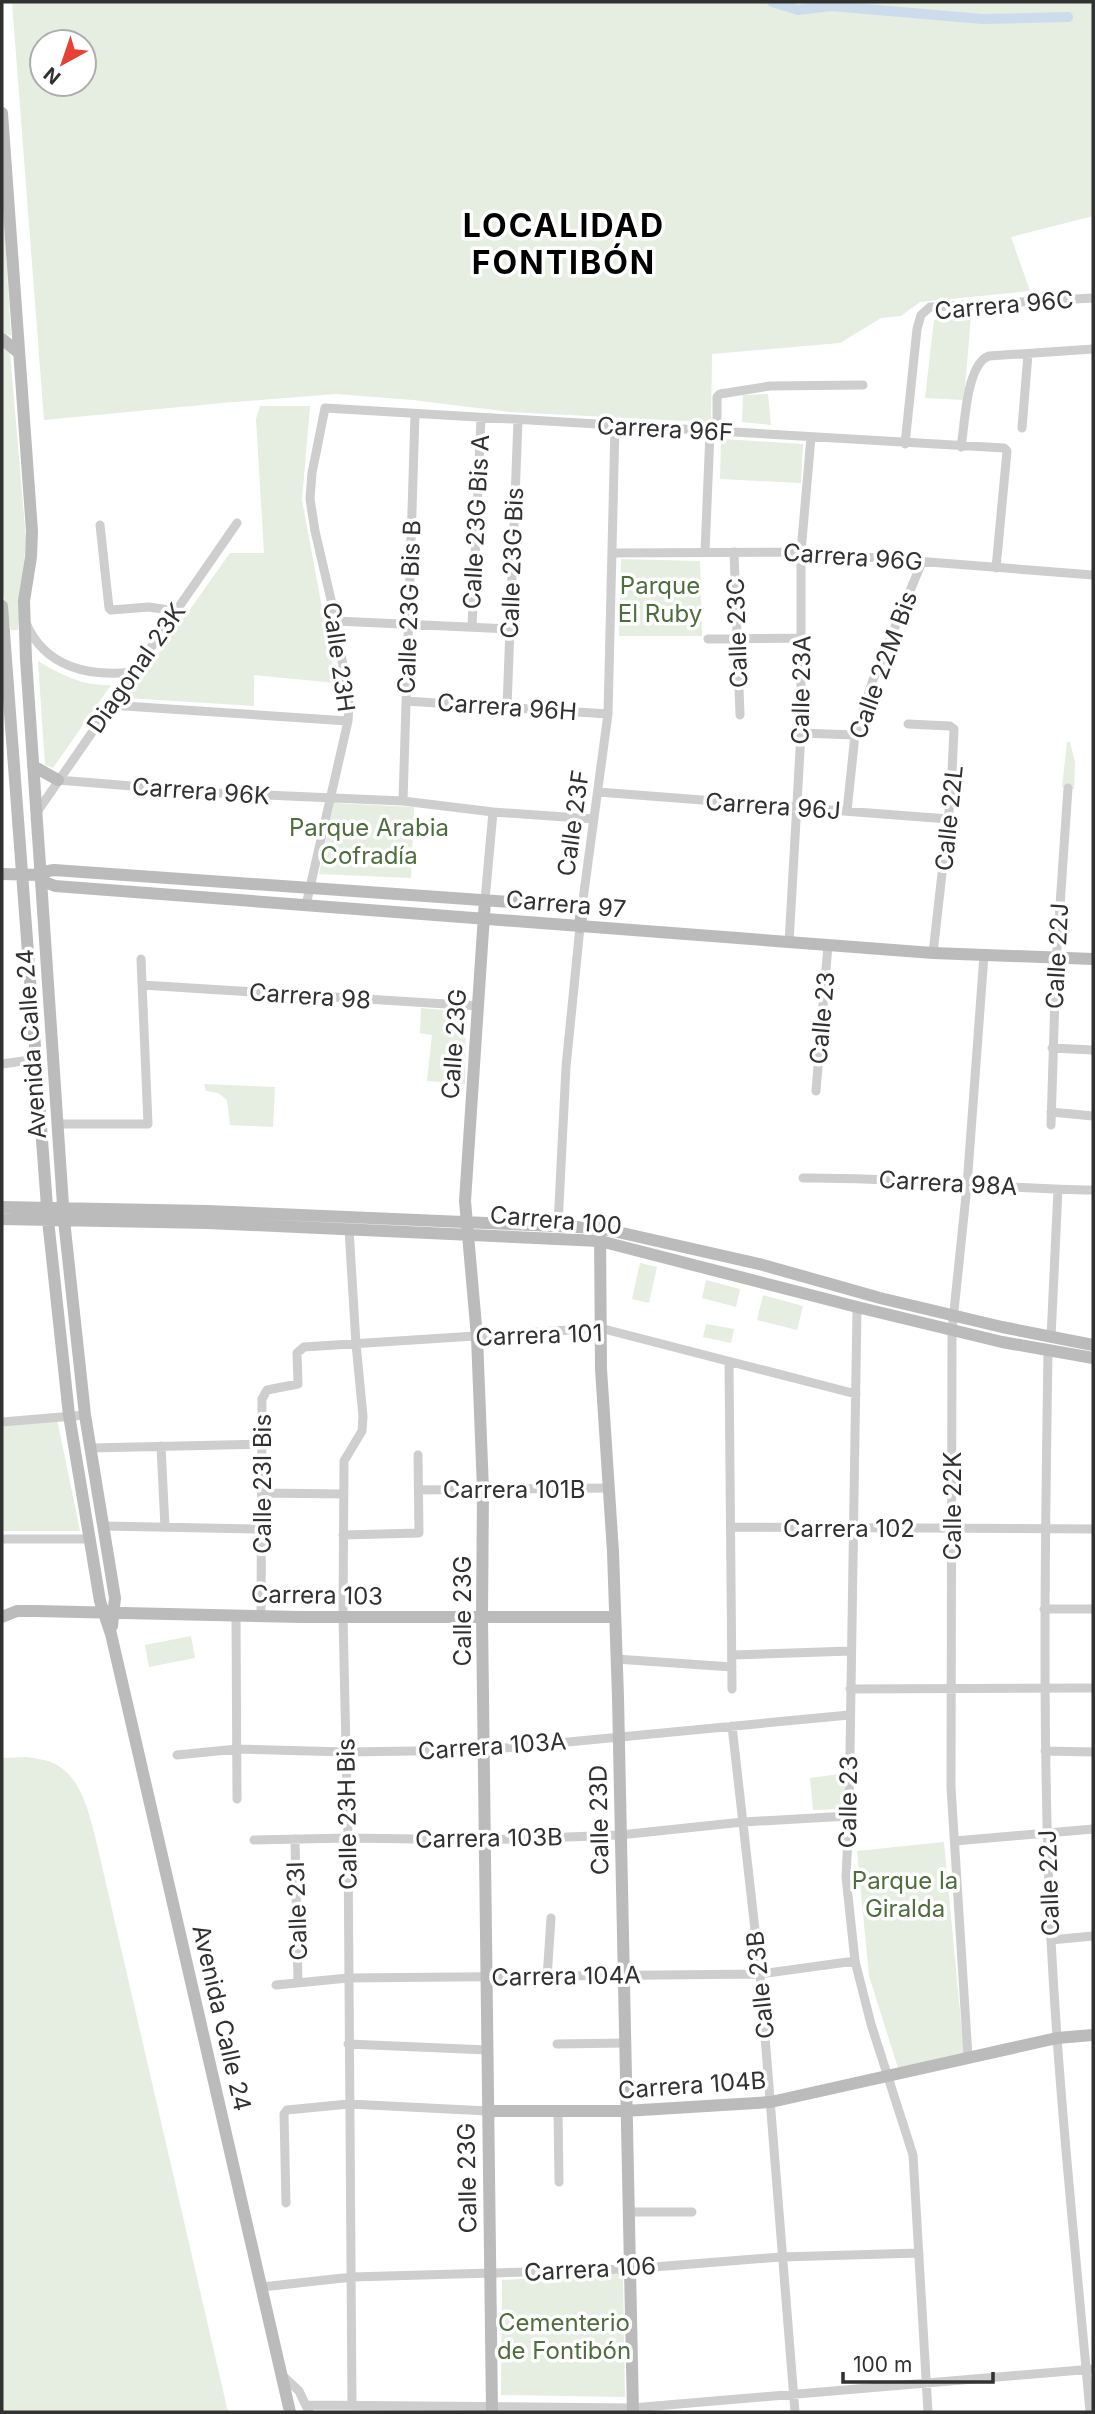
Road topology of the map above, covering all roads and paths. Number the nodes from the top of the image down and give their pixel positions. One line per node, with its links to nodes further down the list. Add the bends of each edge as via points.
1 (2, 113): 2 (main road, Avenida Calle 24)
2 (4, 169): 6 (main road, Avenida Calle 24)
3 (1093, 298): 17 (street, Carrera 96C, via 924,310 917,329)
4 (2, 339): 6 (main road)
5 (1093, 349): 7 (street)
6 (18, 352): 30 (main road, Avenida Calle 24, via 32,547)
7 (1028, 354): 14 (street); 18 (street, via 981,359 972,375)
8 (863, 384): 15 (street, via 770,386 720,394)
9 (325, 408): 10 (street, Carrera 96F); 31 (street, Calle 23H, via 310,499)
10 (415, 414): 11 (street, Carrera 96F); 32 (street, Calle 23G Bis B)
11 (481, 418): 12 (street, Carrera 96F); 33 (street, Calle 23G Bis A)
12 (518, 420): 13 (street, Carrera 96F); 34 (street, Calle 23G Bis)
13 (615, 426): 15 (street, Carrera 96F); 24 (street, Calle 23F)
14 (1022, 428)
15 (714, 432): 16 (street, Carrera 96F); 21 (street)
16 (811, 437): 17 (street, Carrera 96F); 23 (street, Calle 23A)
17 (905, 444): 18 (street, Carrera 96F)
18 (961, 447): 26 (street, Carrera 96F, via 1007,451)
19 (237, 523): 29 (street, Diagonal 23K)
20 (100, 525): 29 (street, via 108,608)
21 (705, 552): 22 (street, Carrera 96G); 24 (street, Carrera 96G)
22 (733, 552): 23 (street, Carrera 96G); 35 (street, Calle 23C)
23 (801, 552): 25 (street, Carrera 96G); 36 (street, Calle 23A)
24 (612, 553): 42 (street, Calle 23F)
25 (922, 562): 26 (street, Carrera 96G); 47 (street, Calle 22M Bis)
26 (996, 568): 27 (street, Carrera 96G)
27 (1093, 575)
28 (2, 606): 61 (main road, Avenida Calle 24)
29 (176, 611): 38 (street, Diagonal 23K)
30 (23, 617): 38 (street, via 37,641 61,662 92,674); 48 (main road, Avenida Calle 24)
31 (336, 621): 32 (street); 44 (street, Calle 23H)
32 (409, 624): 33 (street); 39 (street, Calle 23G Bis B)
33 (472, 627): 34 (street)
34 (510, 629): 41 (street, Calle 23G Bis)
35 (738, 638): 36 (street); 37 (street); 43 (street, Calle 23C)
36 (802, 638): 46 (street, Calle 23A)
37 (708, 639)
38 (133, 672): 40 (street, Diagonal 23K)
39 (406, 701): 41 (street, Carrera 96H); 53 (street, Calle 23G Bis B)
40 (110, 705): 44 (street); 49 (street, Diagonal 23K)
41 (507, 707): 42 (street, Carrera 96H)
42 (608, 713): 51 (street, Calle 23F)
43 (740, 715)
44 (348, 721): 52 (street, Calle 23H)
45 (908, 724): 59 (street, Calle 22L, via 954,729)
46 (802, 733): 47 (street); 54 (street, Calle 23A)
47 (855, 735): 55 (street, Calle 22M Bis)
48 (33, 766): 49 (main road); 57 (main road, Avenida Calle 24)
49 (58, 780): 52 (street, Carrera 96K); 57 (street, Diagonal 23K)
50 (1068, 788): 73 (street, Calle 22J)
51 (598, 792): 54 (street, Carrera 96J); 58 (street, Calle 23F)
52 (330, 799): 53 (street, Carrera 96K); 63 (street, Calle 23H)
53 (403, 801): 56 (street, Carrera 96K)
54 (797, 807): 55 (street, Carrera 96J); 69 (street, Calle 23A)
55 (847, 811): 59 (street, Carrera 96J)
56 (493, 812): 58 (street, Carrera 96K); 64 (street, Calle 23G)
57 (36, 814): 62 (main road, Avenida Calle 24)
58 (594, 819): 66 (street, Calle 23F)
59 (948, 819): 71 (street, Calle 22L)
60 (2, 874): 61 (main road, Carrera 97)
61 (23, 875): 62 (main road, Carrera 97); 80 (main road, Avenida Calle 24)
62 (40, 875): 63 (main road, Carrera 97, via 50,870); 65 (main road, Carrera 97, via 55,886); 85 (main road, Avenida Calle 24)
63 (310, 888): 64 (main road, Carrera 97); 65 (street, Calle 23H)
64 (485, 900): 66 (main road, Carrera 97); 67 (main road, Calle 23G)
65 (306, 905): 67 (main road, Carrera 97)
66 (582, 907): 68 (main road, Calle 23F)
67 (484, 918): 68 (main road, Carrera 97); 77 (main road, Calle 23G)
68 (580, 927): 69 (main road, Carrera 97); 95 (street, Calle 23F, via 566,1067)
69 (789, 943): 70 (main road, Carrera 97)
70 (828, 945): 71 (main road, Carrera 97); 82 (street, Calle 23)
71 (933, 953): 72 (main road, Carrera 97)
72 (984, 955): 73 (main road, Carrera 97); 88 (street, Calle 22K)
73 (1057, 958): 75 (main road, Carrera 97); 78 (street, Calle 22J)
74 (141, 959): 76 (street)
75 (1093, 959)
76 (142, 985): 77 (street, Carrera 98); 85 (street, via 148,1124)
77 (478, 1006): 96 (main road, Calle 23G, via 466,1188)
78 (1052, 1048): 79 (street); 83 (street, Calle 22J)
79 (1093, 1050)
80 (37, 1059): 81 (street); 92 (main road, Avenida Calle 24)
81 (2, 1064)
82 (816, 1091)
83 (1051, 1112): 84 (street); 86 (street, Calle 22J)
84 (1093, 1116)
85 (58, 1124): 93 (main road, Avenida Calle 24)
86 (1051, 1125)
87 (803, 1178): 88 (street, Carrera 98A)
88 (967, 1186): 89 (street, Carrera 98A); 100 (street, Calle 22K)
89 (1058, 1189): 90 (street, Carrera 98A); 104 (street)
90 (1093, 1190)
91 (2, 1207): 92 (main road, Carrera 100)
92 (48, 1214): 93 (main road, Carrera 100); 94 (main road, Carrera 100); 112 (main road, Avenida Calle 24)
93 (64, 1214): 96 (main road, Carrera 100); 97 (main road, Carrera 100); 113 (main road, Avenida Calle 24)
94 (2, 1219)
95 (558, 1225): 96 (main road, Carrera 100); 98 (main road, Carrera 100)
96 (468, 1228): 97 (main road, Carrera 100); 98 (main road, Carrera 100); 103 (main road, Calle 23G)
97 (349, 1229): 105 (street, Calle 23H Bis)
98 (600, 1234): 99 (main road, Carrera 100); 100 (main road, Carrera 100, via 763,1265); 101 (main road, Calle 23D)
99 (857, 1307): 102 (main road, Carrera 100); 110 (street, Calle 23)
100 (952, 1315): 102 (street, Calle 22K); 104 (main road, Carrera 100)
101 (600, 1328): 103 (street, Carrera 101); 109 (street, Carrera 101); 119 (main road, Calle 23D)
102 (952, 1330): 107 (main road, Carrera 100); 130 (street, Calle 22K)
103 (477, 1337): 105 (street, Carrera 101); 121 (main road, Calle 23G)
104 (1051, 1338): 106 (main road, Carrera 100)
105 (356, 1344): 111 (street, Carrera 101, via 304,1347 298,1353 298,1384 267,1390); 123 (street, Calle 23H Bis, via 362,1431 344,1461)
106 (1093, 1345)
107 (1048, 1351): 108 (main road, Carrera 100); 128 (street, Calle 22J)
108 (1093, 1358)
109 (729, 1362): 110 (street, Carrera 101); 126 (street)
110 (856, 1394): 127 (street, Calle 23)
111 (263, 1395): 115 (street, Calle 23I Bis)
112 (69, 1415): 113 (street); 114 (street); 134 (main road, Avenida Calle 24)
113 (85, 1415): 117 (main road, Avenida Calle 24)
114 (2, 1422)
115 (263, 1444): 116 (street); 122 (street, Calle 23I Bis)
116 (161, 1446): 117 (street); 125 (street)
117 (91, 1448): 124 (main road, Avenida Calle 24)
118 (418, 1455): 120 (street)
119 (609, 1489): 121 (street, Carrera 101B); 145 (main road, Calle 23D)
120 (419, 1490): 121 (street, Carrera 101B); 132 (street, via 419,1533)
121 (483, 1490): 144 (main road, Calle 23G)
122 (262, 1493): 123 (street); 129 (street, Calle 23I Bis)
123 (344, 1494): 132 (street, Calle 23H Bis)
124 (104, 1527): 125 (street); 139 (main road, Avenida Calle 24, via 114,1598)
125 (164, 1527): 129 (street)
126 (731, 1527): 127 (street, Carrera 102); 147 (street)
127 (853, 1528): 130 (street, Carrera 102); 146 (street, Calle 23)
128 (1047, 1528): 130 (street, Carrera 102); 131 (street, Carrera 102); 135 (street, Calle 22J)
129 (262, 1529): 141 (street, Calle 23I Bis)
130 (953, 1529): 150 (street, Calle 22K)
131 (1093, 1529)
132 (343, 1535): 143 (street, Calle 23H Bis)
133 (2, 1539): 134 (street)
134 (90, 1539): 139 (main road, Avenida Calle 24, via 100,1601)
135 (1044, 1609): 136 (street); 151 (street, Calle 22J)
136 (1093, 1609)
137 (2, 1611): 138 (street, Carrera 103)
138 (18, 1611): 139 (main road, Carrera 103); 142 (main road, Carrera 103)
139 (109, 1612): 140 (main road, Carrera 103); 208 (main road, Avenida Calle 24)
140 (236, 1615): 141 (main road, Carrera 103); 158 (street)
141 (261, 1616): 143 (main road, Carrera 103)
142 (2, 1617)
143 (343, 1617): 144 (main road, Carrera 103); 161 (street, Calle 23H Bis)
144 (482, 1617): 145 (main road, Carrera 103); 159 (main road, Calle 23G)
145 (615, 1617): 148 (main road, Calle 23D)
146 (851, 1651): 147 (street); 154 (street, Calle 23)
147 (732, 1655): 149 (street)
148 (617, 1658): 149 (street); 157 (main road, Calle 23D)
149 (732, 1667): 153 (street)
150 (950, 1688): 151 (street); 154 (street); 174 (street, Calle 22K)
151 (1044, 1688): 152 (street); 160 (street, Calle 22J)
152 (1093, 1688)
153 (732, 1689)
154 (850, 1689): 155 (street, Calle 23)
155 (849, 1715): 156 (street, Carrera 103A); 165 (street, Calle 23)
156 (732, 1726): 157 (street, Carrera 103A); 166 (street, Calle 23B)
157 (619, 1737): 159 (street, Carrera 103A); 169 (main road, Calle 23D)
158 (237, 1749): 161 (street, Carrera 103A); 163 (street, Carrera 103A); 164 (street)
159 (484, 1750): 161 (street, Carrera 103A); 173 (main road, Calle 23G)
160 (1045, 1751): 162 (street); 168 (street, Calle 22J)
161 (346, 1752): 170 (street, Calle 23H Bis)
162 (1093, 1752)
163 (177, 1755)
164 (237, 1799)
165 (849, 1816): 166 (street, Carrera 103B); 178 (street, Calle 23, via 846,1877)
166 (743, 1822): 169 (street, Carrera 103B); 179 (street, Calle 23B)
167 (1093, 1829): 168 (street)
168 (1047, 1833): 174 (street); 177 (street, Calle 22J)
169 (620, 1835): 173 (street, Carrera 103B); 180 (main road, Calle 23D)
170 (348, 1838): 171 (street, Carrera 103B); 173 (street, Carrera 103B); 182 (street, Calle 23H Bis)
171 (295, 1839): 172 (street, Carrera 103B); 184 (street, Calle 23I)
172 (254, 1840)
173 (486, 1840): 181 (main road, Calle 23G)
174 (954, 1841): 192 (street, Calle 22K)
175 (551, 1918): 183 (street)
176 (1093, 1936): 177 (street)
177 (1051, 1940): 187 (street, Calle 22J)
178 (855, 1961): 179 (street, Carrera 104A); 193 (street, Calle 23)
179 (760, 1974): 180 (street, Carrera 104A); 194 (street, Calle 23B)
180 (624, 1975): 183 (street, Carrera 104A); 188 (main road, Calle 23D)
181 (488, 1977): 182 (street, Carrera 104A); 183 (street, Carrera 104A); 191 (main road, Calle 23G)
182 (348, 1978): 184 (street, Carrera 104A); 189 (street, Calle 23H Bis)
183 (547, 1978)
184 (298, 1983): 185 (street, Carrera 104A)
185 (276, 1985)
186 (1093, 2035): 187 (main road, Carrera 104B)
187 (1057, 2038): 192 (main road, Carrera 104B); 209 (street, Calle 22J)
188 (626, 2043): 190 (street); 198 (main road, Calle 23D)
189 (348, 2044): 191 (street); 195 (street, Calle 23H Bis)
190 (557, 2044)
191 (488, 2050): 196 (main road, Calle 23G)
192 (968, 2057): 193 (main road, Carrera 104B)
193 (888, 2075): 194 (main road, Carrera 104B); 203 (street, Calle 23, via 913,2155)
194 (771, 2102): 198 (main road, Carrera 104B); 204 (street, Calle 23B)
195 (349, 2104): 196 (street, Carrera 104B); 200 (street, Carrera 104B, via 284,2114); 207 (street, Calle 23H Bis)
196 (488, 2111): 197 (main road, Carrera 104B); 206 (main road, Calle 23G)
197 (558, 2111): 198 (main road, Carrera 104B); 199 (street)
198 (625, 2111): 201 (main road, Calle 23D)
199 (559, 2182)
200 (286, 2203)
201 (629, 2212): 202 (street); 205 (main road, Calle 23D)
202 (692, 2212)
203 (919, 2253): 204 (street, Carrera 106); 211 (street, Calle 23)
204 (781, 2257): 205 (street, Carrera 106); 212 (street, Calle 23B)
205 (629, 2269): 206 (street, Carrera 106); 218 (main road, Calle 23D)
206 (489, 2273): 207 (street, Carrera 106); 216 (main road, Calle 23G)
207 (352, 2277): 208 (street, Carrera 106); 213 (street, Calle 23H Bis)
208 (262, 2287): 210 (main road, Avenida Calle 24)
209 (1090, 2369): 211 (street); 222 (street, Calle 22J)
210 (282, 2375): 215 (street, via 299,2391); 219 (main road, Avenida Calle 24)
211 (926, 2383): 212 (street); 221 (street, Calle 23)
212 (793, 2394): 218 (street); 220 (street, Calle 23B)
213 (352, 2405): 214 (street); 215 (street)
214 (427, 2408): 216 (street)
215 (308, 2409)
216 (491, 2409): 217 (street)
217 (562, 2409): 218 (street)
218 (632, 2410)
219 (290, 2412)
220 (795, 2412)
221 (928, 2412)
222 (1090, 2412)

